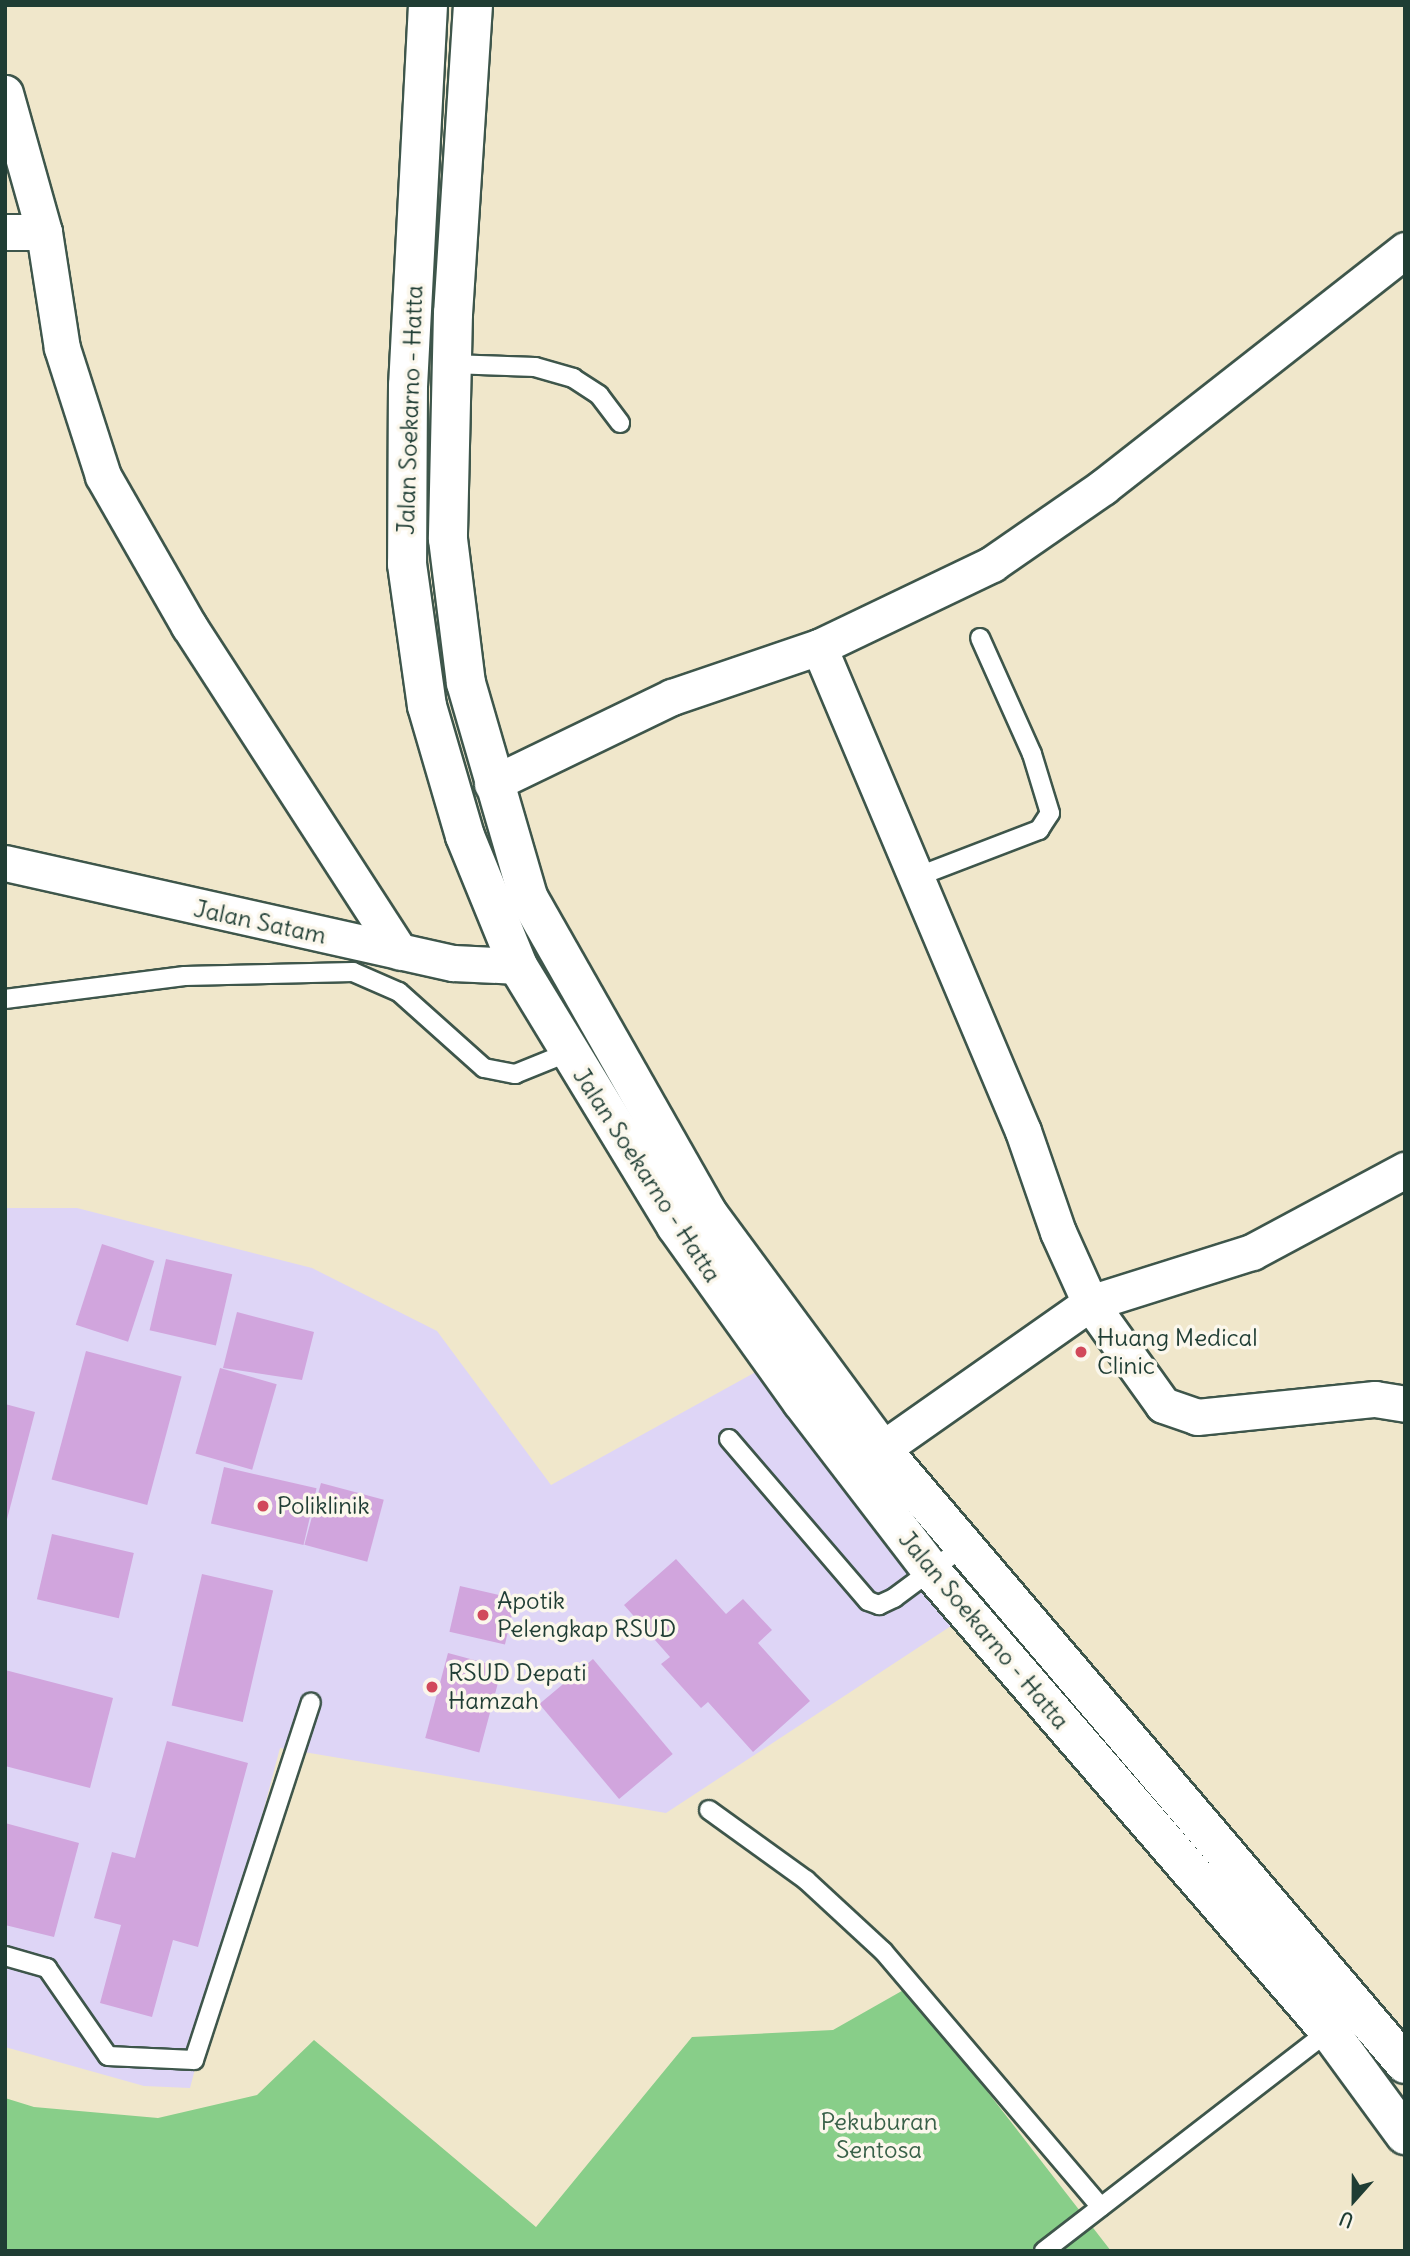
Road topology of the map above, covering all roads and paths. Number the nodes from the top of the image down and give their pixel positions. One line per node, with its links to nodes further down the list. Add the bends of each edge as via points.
1 (428, 5): 15 (highway, Jalan Soekarno - Hatta, via 407,411 407,564 414,636 439,751 465,836)
2 (473, 5): 7 (highway, Jalan Soekarno - Hatta)
3 (5, 93): 5 (street)
4 (5, 232): 5 (street)
5 (44, 232): 14 (street, via 62,348 103,476 189,626)
6 (1405, 250): 10 (street, via 1103,487 1003,556)
7 (451, 363): 8 (lane, via 535,367 573,378 599,395); 11 (highway, Jalan Soekarno - Hatta, via 448,539 466,683)
8 (620, 423)
9 (980, 638): 13 (lane, via 1032,754 1050,813 1039,830)
10 (819, 647): 11 (street, via 672,696); 13 (street)
11 (492, 784): 22 (highway, Jalan Soekarno - Hatta, via 527,897 601,1031 709,1215)
12 (5, 863): 14 (street, Jalan Satam)
13 (919, 876): 19 (street)
14 (400, 952): 15 (street, Jalan Satam, via 469,965)
15 (518, 966): 17 (highway, Jalan Soekarno - Hatta)
16 (5, 999): 17 (lane, via 185,976 352,972 399,992 484,1068 515,1074)
17 (567, 1053): 22 (highway, Jalan Soekarno - Hatta, via 676,1226)
18 (1405, 1170): 19 (street, via 1252,1252)
19 (1090, 1303): 20 (street, via 1175,1413 1197,1417 1375,1399); 22 (street)
20 (1405, 1404)
21 (729, 1439): 23 (lane, via 867,1601 879,1605)
22 (868, 1460): 23 (highway, Jalan Soekarno - Hatta)
23 (946, 1561): 27 (highway, Jalan Soekarno - Hatta); 28 (highway, Jalan Soekarno - Hatta)
24 (311, 1703): 26 (lane, via 194,2060 108,2056 47,1968)
25 (709, 1810): 30 (lane, via 806,1880 883,1951)
26 (5, 1956)
27 (1329, 2031): 29 (highway, Jalan Soekarno - Hatta); 30 (lane)
28 (1405, 2064)
29 (1405, 2135)
30 (1101, 2207): 31 (lane)
31 (1044, 2251)

